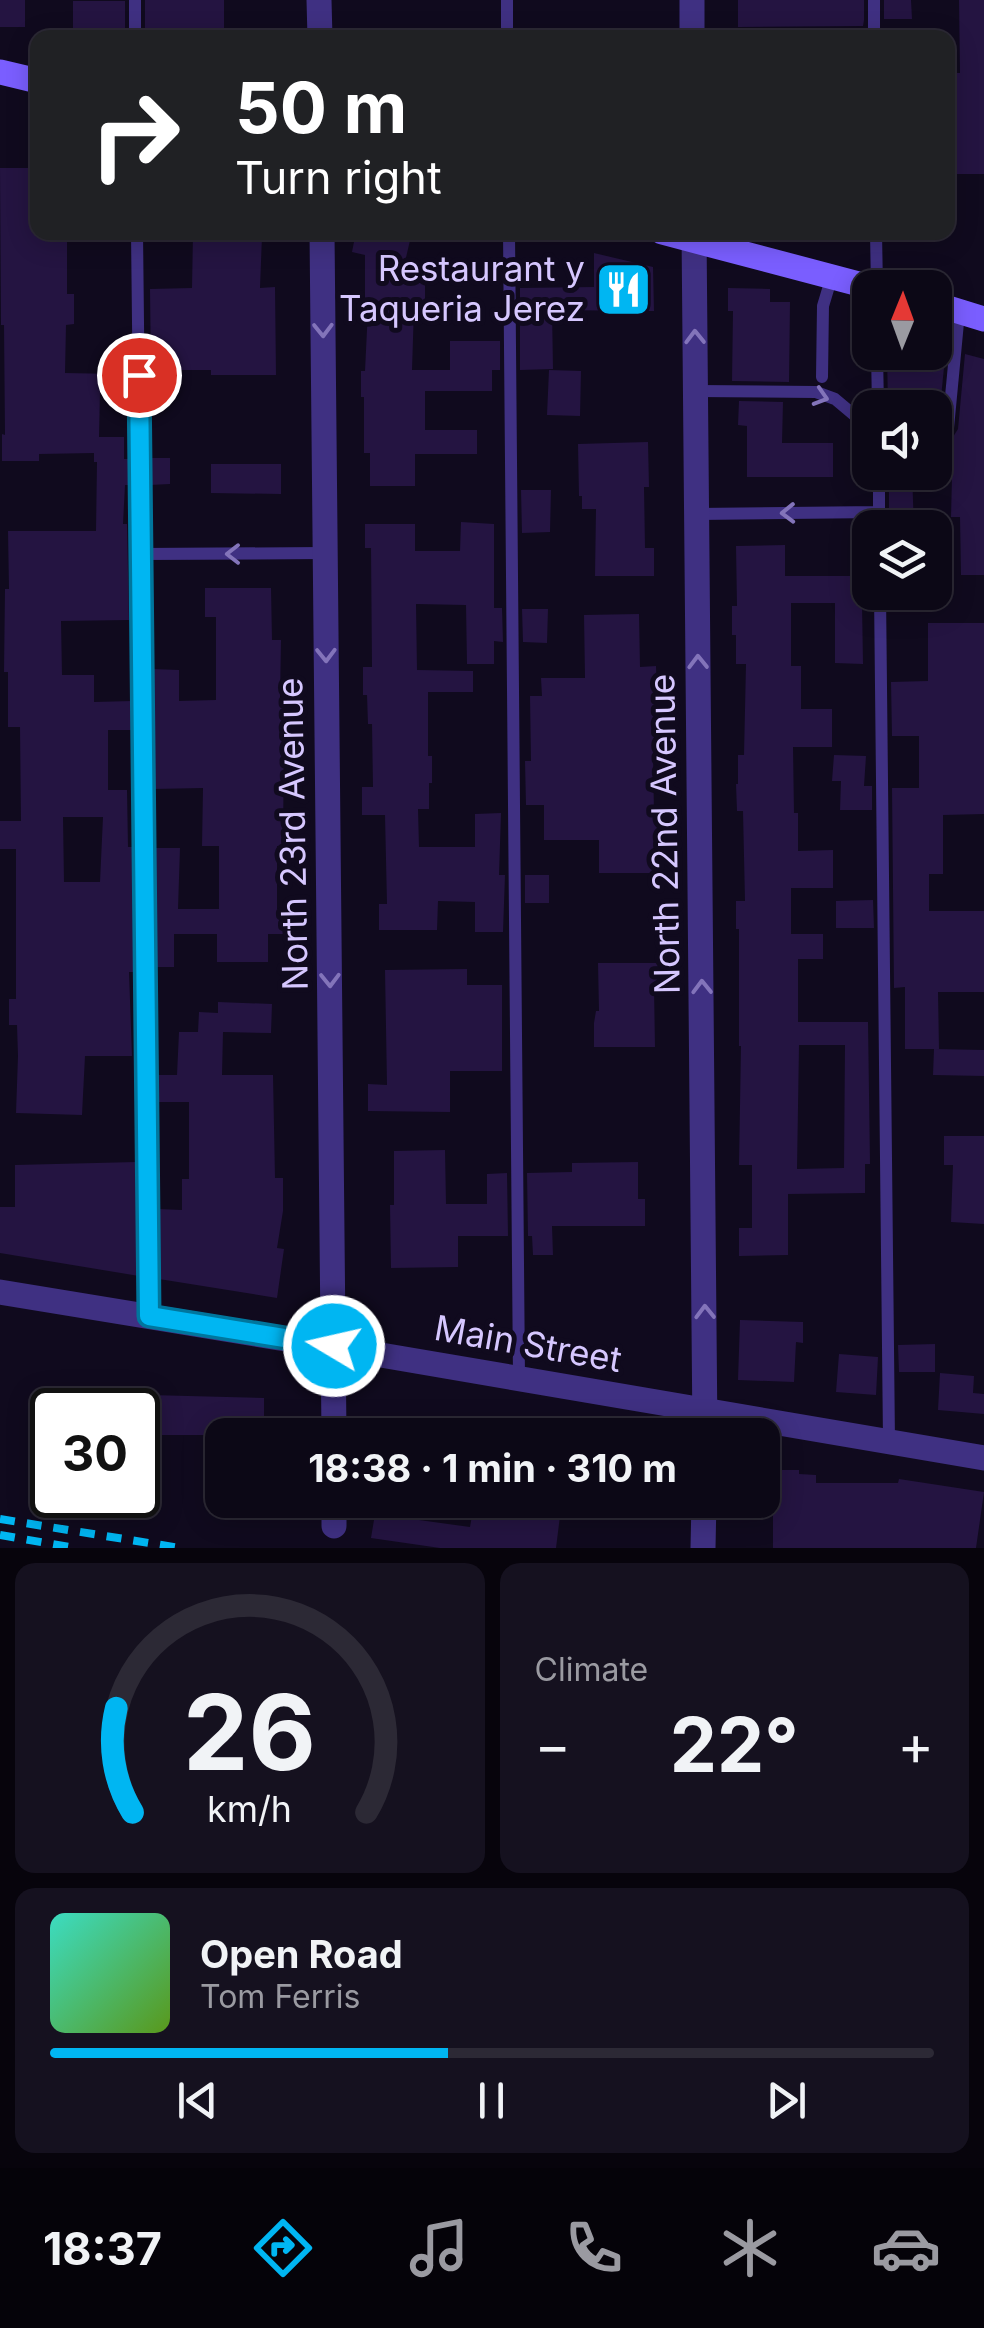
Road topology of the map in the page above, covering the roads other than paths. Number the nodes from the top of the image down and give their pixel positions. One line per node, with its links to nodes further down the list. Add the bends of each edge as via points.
1 (135, 0): 6 (lane)
2 (320, 0): 7 (street)
3 (507, 0): 8 (lane)
4 (692, 0): 9 (street)
5 (874, 0): 10 (lane)
6 (136, 30)
7 (320, 30)
8 (507, 30)
9 (692, 30)
10 (874, 30)
11 (0, 72): 12 (main road)
12 (30, 79)
13 (138, 240): 29 (lane)
14 (322, 240): 30 (street, North 23rd Avenue, one-way to 30)
15 (509, 240): 35 (lane)
16 (694, 240): 25 (street, North 22nd Avenue, one-way to 16)
17 (705, 240): 20 (main road)
18 (876, 240): 19 (lane)
19 (875, 270)
20 (832, 276): 21 (main road); 23 (lane, via 823,306)
21 (852, 282)
22 (959, 312): 24 (lane)
23 (822, 377)
24 (952, 390)
25 (696, 392): 26 (lane, one-way to 26, via 816,392); 28 (street, North 22nd Avenue)
26 (852, 414)
27 (852, 512): 28 (lane, one-way to 28)
28 (697, 514): 38 (street, North 22nd Avenue, one-way to 28)
29 (141, 554): 30 (lane, one-way to 29); 33 (lane)
30 (325, 554): 34 (street, North 23rd Avenue, one-way to 34)
31 (880, 610): 40 (lane)
32 (0, 1292): 33 (street, Main Street)
33 (149, 1316): 34 (street, Main Street)
34 (334, 1346): 35 (street, Main Street); 36 (street, North 23rd Avenue)
35 (519, 1378): 37 (street, Main Street)
36 (334, 1418)
37 (689, 1418)
38 (706, 1418)
39 (780, 1430): 40 (street, Main Street)
40 (890, 1441): 41 (street, Main Street)
41 (984, 1458)
42 (704, 1518): 43 (street)
43 (703, 1548)

